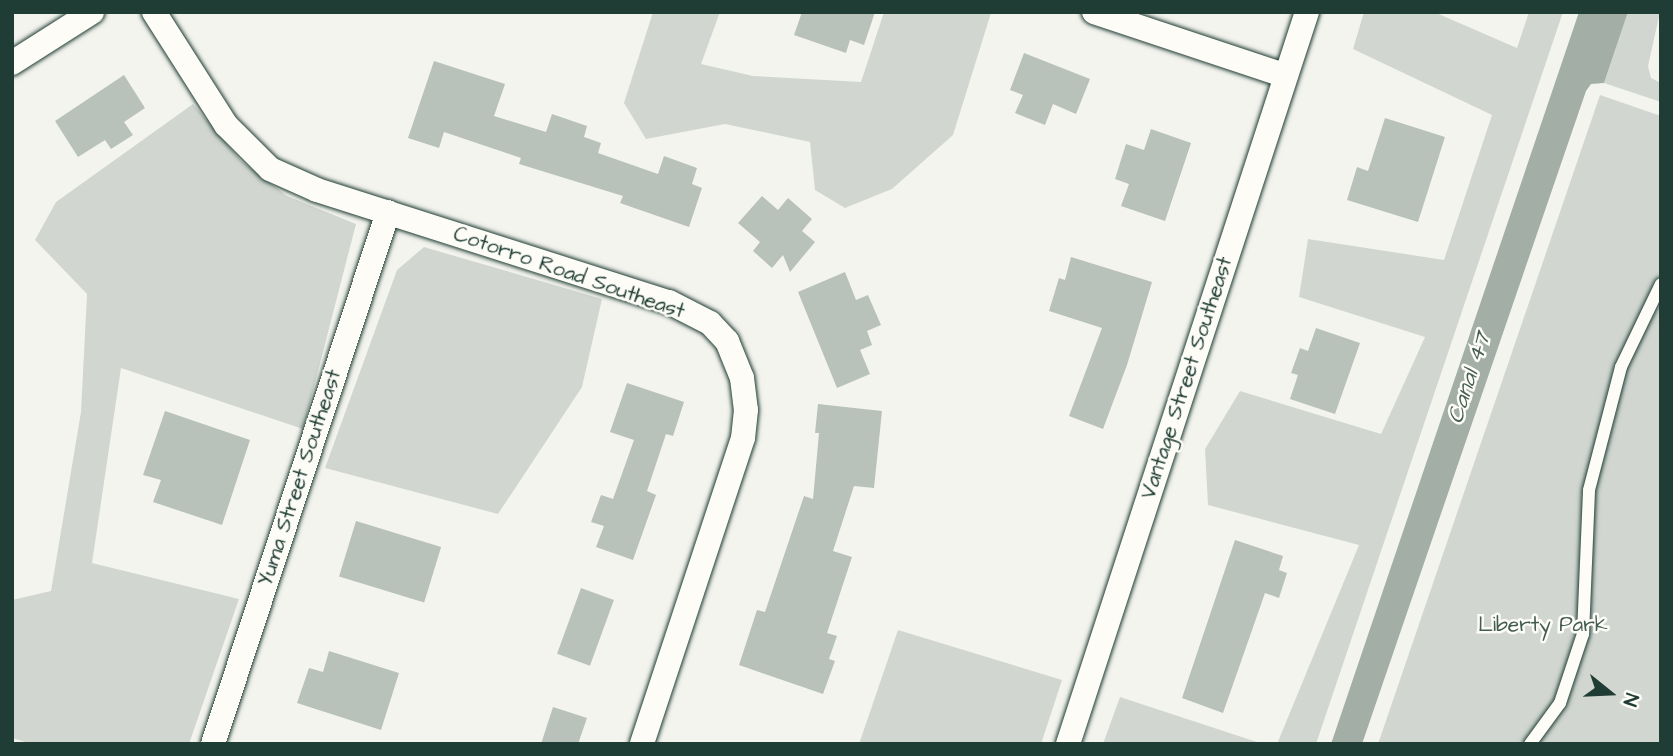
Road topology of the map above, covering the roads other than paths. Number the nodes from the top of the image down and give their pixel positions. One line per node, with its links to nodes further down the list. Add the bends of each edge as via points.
1 (92, 12): 5 (street)
2 (154, 12): 7 (street, Cotorro Road Southeast, via 226,125 270,169 317,190)
3 (1094, 12): 6 (street)
4 (1307, 12): 6 (street, Vantage Street Southeast)
5 (12, 63)
6 (1286, 76): 11 (street, Vantage Street Southeast)
7 (388, 212): 9 (street, Yuma Street Southeast); 10 (street, Cotorro Road Southeast, via 669,302 710,323 727,341 742,379 743,438)
8 (1661, 284): 12 (lane, via 1621,367 1589,490 1583,634 1560,703)
9 (213, 744)
10 (642, 744)
11 (1068, 744)
12 (1530, 744)

